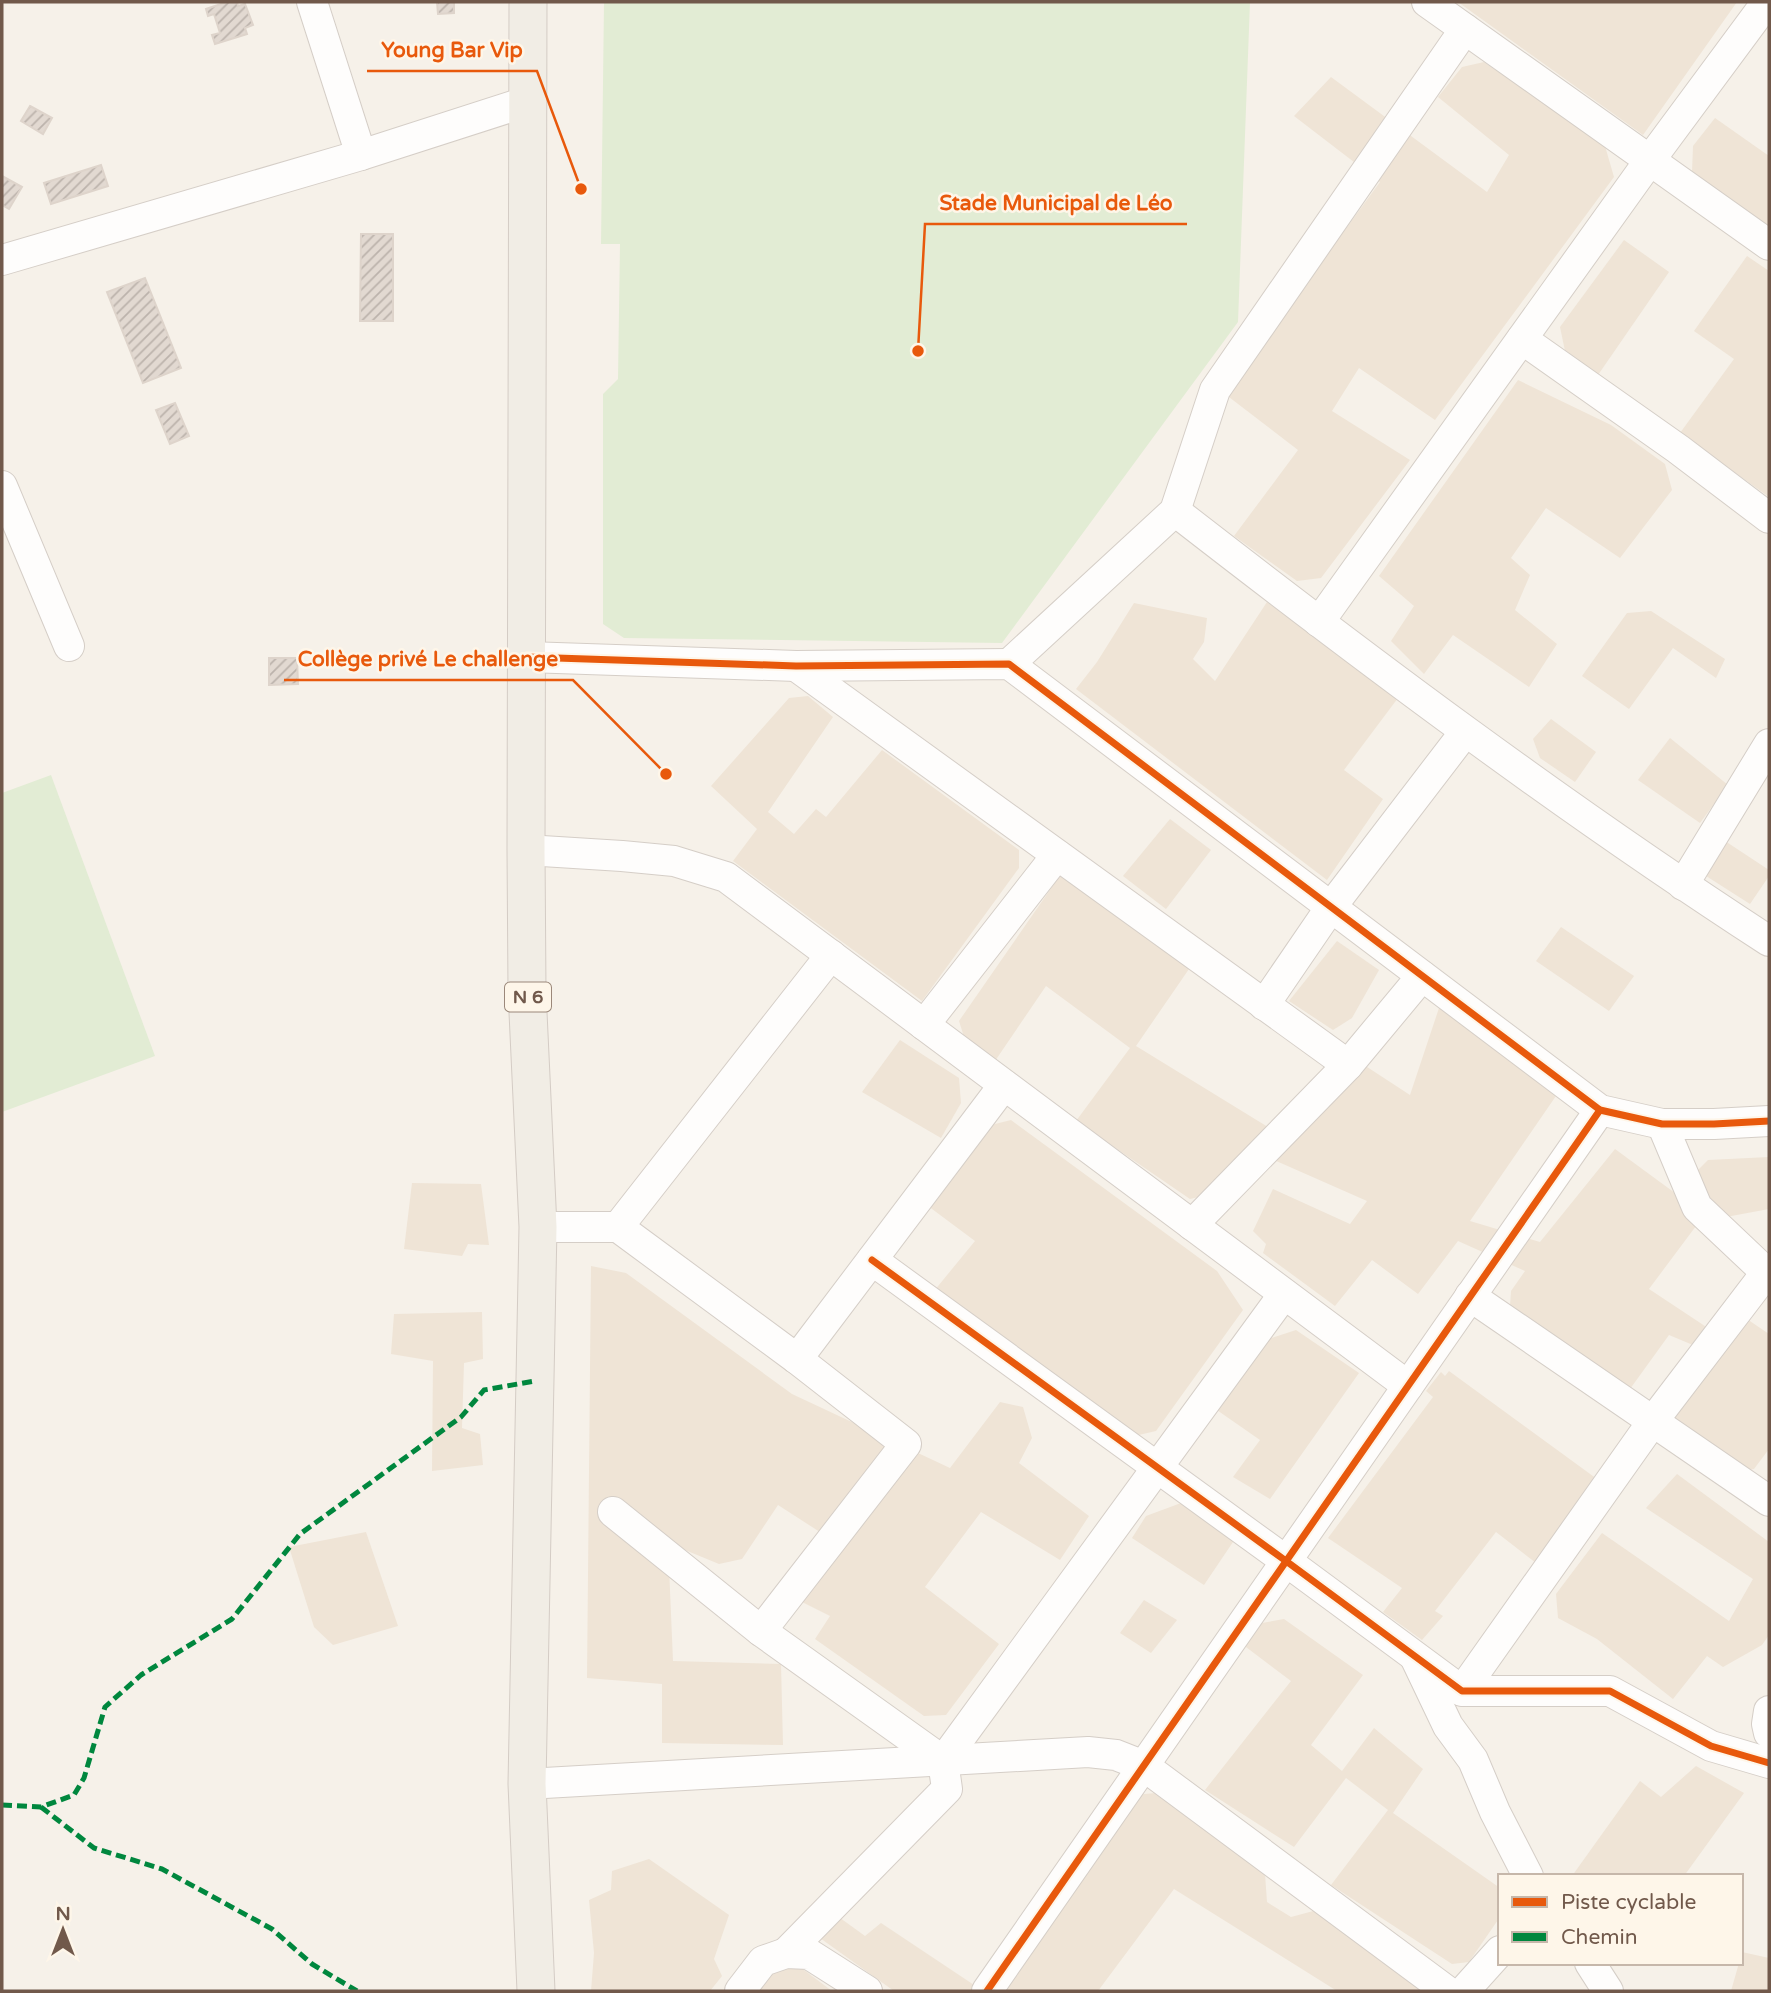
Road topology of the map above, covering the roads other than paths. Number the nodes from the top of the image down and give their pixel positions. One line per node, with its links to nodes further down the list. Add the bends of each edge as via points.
1 (313, 2): 7 (street)
2 (528, 2): 6 (main road, N 6)
3 (1427, 2): 5 (street)
4 (1767, 2): 8 (street)
5 (1465, 29): 8 (street); 13 (street, via 1215,390)
6 (529, 101): 7 (street); 17 (main road, N 6)
7 (361, 155): 10 (street)
8 (1650, 160): 9 (street); 11 (street)
9 (1769, 245)
10 (2, 260)
11 (1521, 339): 14 (street); 15 (street)
12 (2, 486): 16 (street)
13 (1175, 511): 15 (street); 18 (street)
14 (1769, 518)
15 (1319, 622): 20 (street)
16 (69, 646)
17 (527, 657): 19 (street); 22 (main road, N 6)
18 (1009, 664): 19 (street); 25 (street)
19 (796, 666): 23 (street)
20 (1465, 732): 24 (street); 25 (street)
21 (1769, 744): 24 (street)
22 (526, 850): 27 (street, via 674,861 726,877); 39 (main road, N 6)
23 (1057, 855): 29 (street); 30 (street)
24 (1683, 885): 26 (street)
25 (1331, 907): 28 (street); 29 (street)
26 (1769, 941)
27 (831, 955): 30 (street); 40 (street)
28 (1422, 976): 31 (street); 34 (street)
29 (1264, 1005): 31 (street)
30 (924, 1025): 32 (street)
31 (1348, 1065): 38 (street)
32 (1004, 1085): 38 (street); 41 (street)
33 (1769, 1101): 37 (street)
34 (1600, 1110): 36 (street); 44 (street)
35 (1769, 1121): 37 (street)
36 (1662, 1124): 37 (street); 42 (street, via 1697,1208)
37 (1714, 1124)
38 (1192, 1225): 43 (street)
39 (538, 1227): 40 (street); 60 (main road, N 6)
40 (618, 1227): 45 (street)
41 (872, 1260): 45 (street); 48 (street)
42 (1767, 1274): 47 (street)
43 (1284, 1294): 46 (street); 48 (street)
44 (1470, 1296): 46 (street); 47 (street)
45 (797, 1359): 52 (street, via 906,1444)
46 (1408, 1386): 51 (street)
47 (1653, 1421): 49 (street); 54 (street)
48 (1158, 1468): 51 (street); 57 (street)
49 (1765, 1490)
50 (613, 1513): 52 (street)
51 (1286, 1561): 53 (street); 59 (street)
52 (761, 1631): 57 (street)
53 (1414, 1655): 54 (street); 61 (street, via 1448,1726 1473,1760)
54 (1462, 1690): 58 (street, via 1610,1691 1711,1746)
55 (1769, 1711): 56 (street)
56 (1769, 1733)
57 (943, 1760): 59 (street, via 1088,1752 1116,1755); 60 (street); 63 (street, via 947,1789)
58 (1769, 1763)
59 (1144, 1766): 68 (street); 69 (street)
60 (527, 1784): 65 (main road, N 6)
61 (1527, 1874)
62 (1498, 1953): 70 (street)
63 (786, 1954): 66 (street, via 763,1961); 67 (street, via 809,1954)
64 (1591, 1965): 71 (street)
65 (536, 1991)
66 (740, 1991)
67 (867, 1991)
68 (987, 1991)
69 (1446, 1991)
70 (1464, 1991)
71 (1608, 1991)

